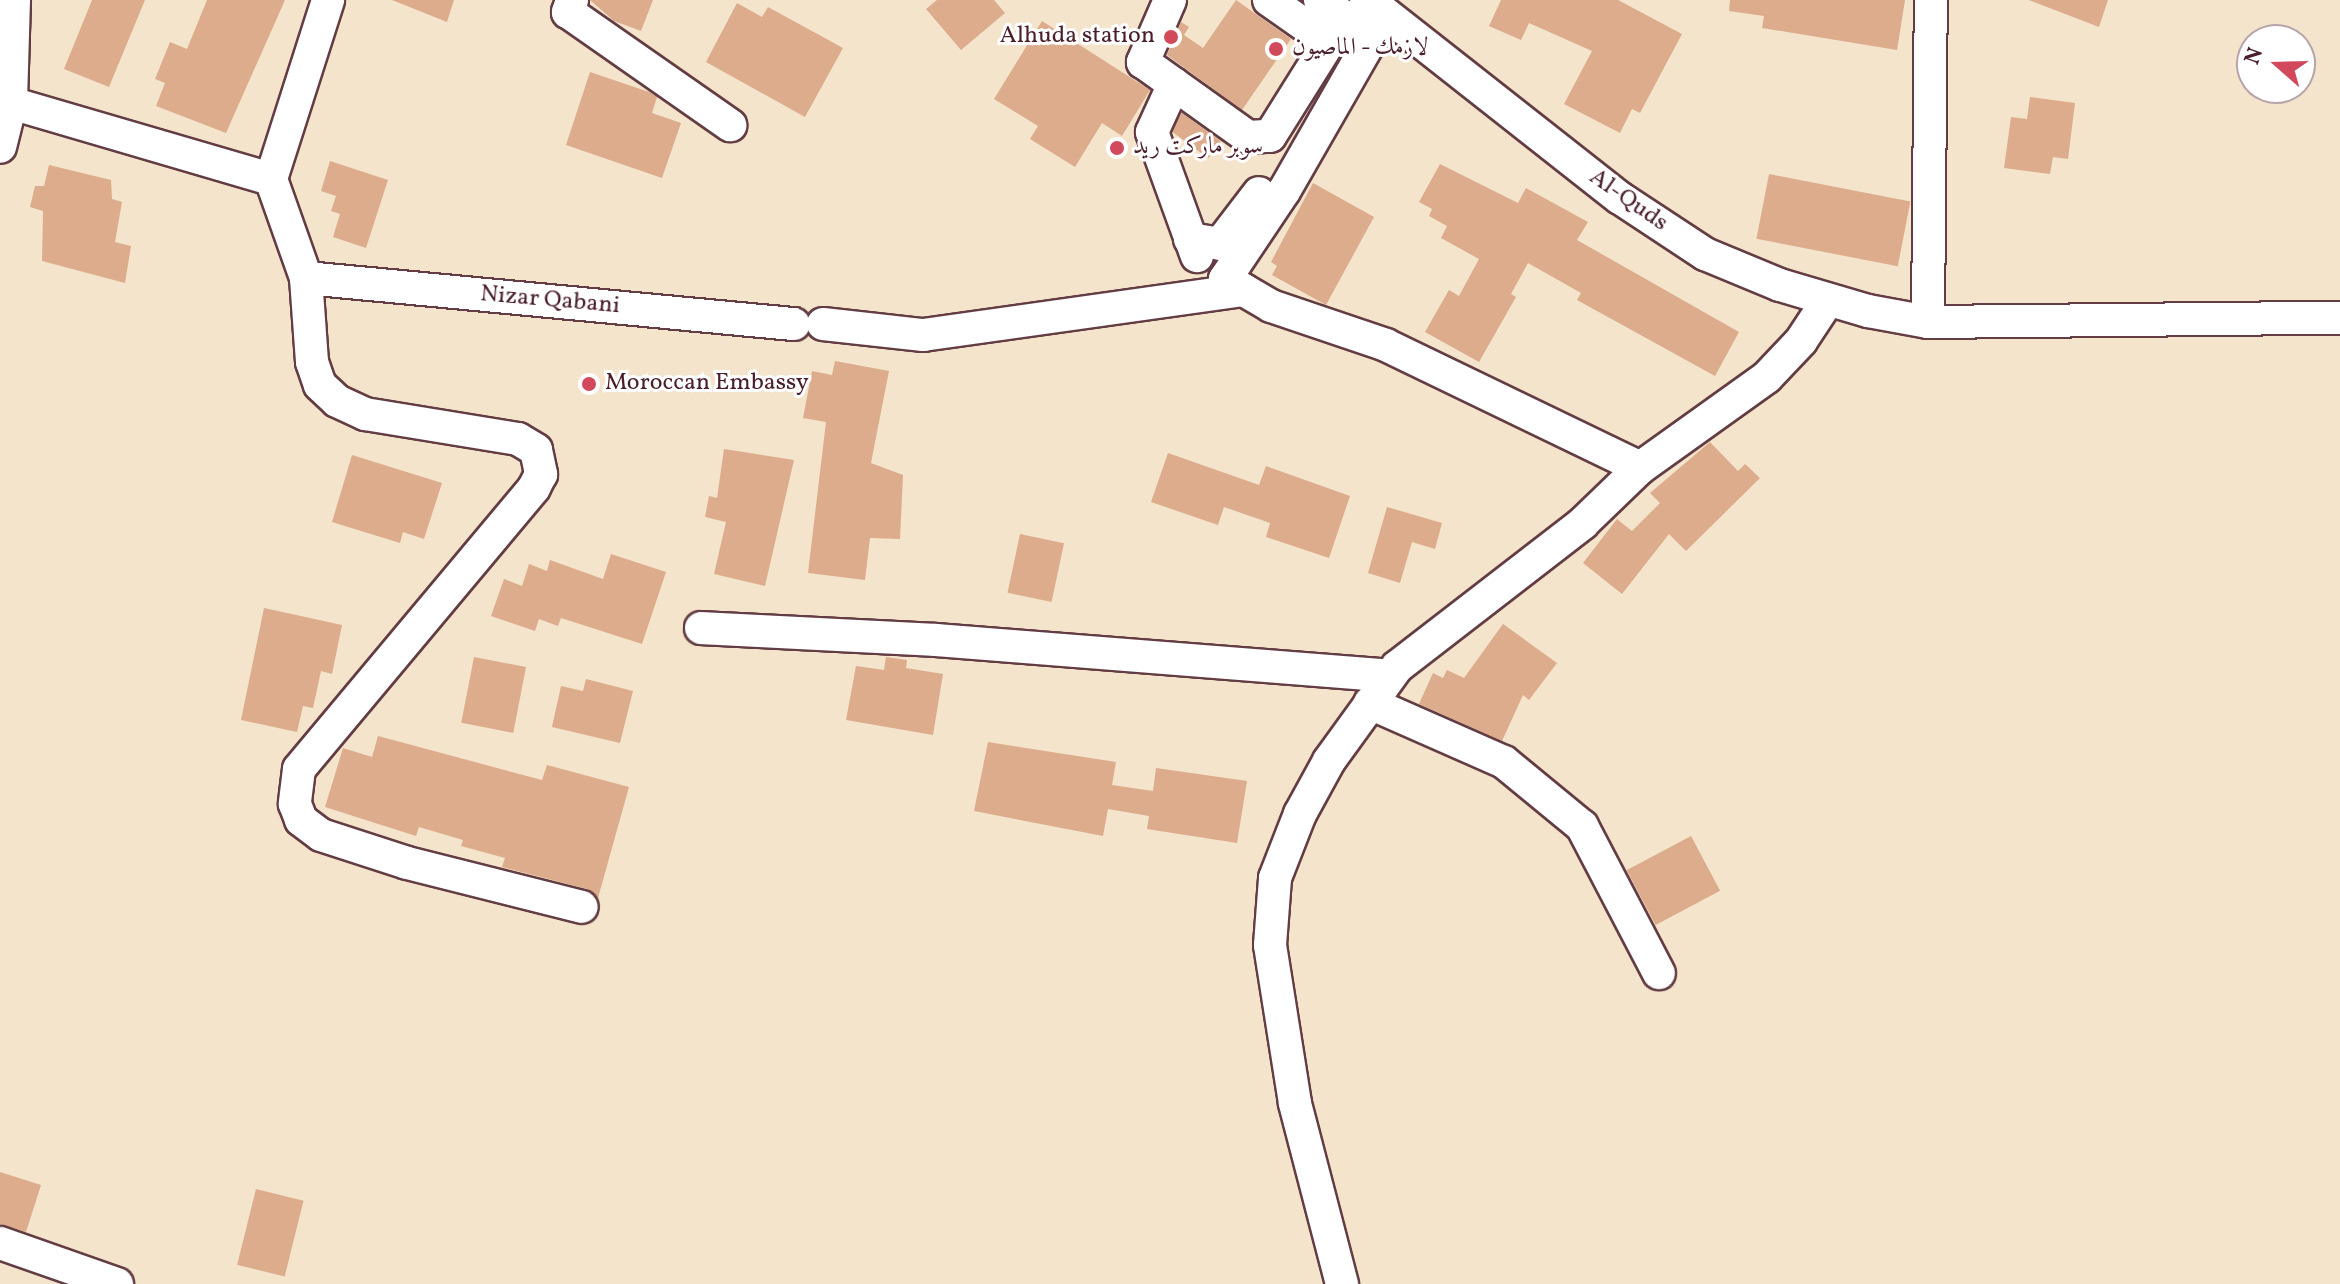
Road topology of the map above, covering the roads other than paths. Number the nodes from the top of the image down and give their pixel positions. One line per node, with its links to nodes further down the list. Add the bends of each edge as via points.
1 (14, 0): 10 (street)
2 (328, 0): 14 (street)
3 (572, 0): 11 (street, via 568,12)
4 (1170, 0): 9 (street, via 1143,62)
5 (1269, 0): 8 (street)
6 (1320, 0): 8 (street)
7 (1931, 0): 20 (street)
8 (1361, 16): 12 (street); 17 (street, via 1284,191); 18 (street, Al-Quds, via 1693,246)
9 (1174, 84): 12 (street, via 1248,137); 15 (street, via 1152,132)
10 (6, 100): 13 (street); 14 (street)
11 (730, 125)
12 (1278, 140): 15 (street, via 1259,193 1220,244)
13 (0, 147)
14 (271, 179): 16 (street)
15 (1190, 239): 17 (street, via 1197,256)
16 (306, 278): 17 (street, Nizar Qabani, via 923,335); 25 (street, via 312,362 320,385 337,401 408,425 518,439 536,450 541,474 299,769 295,804 301,820 321,835 407,863)
17 (1234, 285): 21 (street, via 1271,306 1386,345)
18 (1828, 300): 20 (street, Al-Quds); 21 (street, via 1801,341 1767,377)
19 (2340, 318): 20 (street, Al-Quds)
20 (1928, 322)
21 (1640, 468): 23 (street, via 1583,523)
22 (701, 628): 23 (street, via 951,641)
23 (1390, 676): 24 (street)
24 (1370, 703): 26 (street, via 1504,762 1582,826); 29 (street, via 1300,814 1275,878 1270,945 1295,1103)
25 (582, 907)
26 (1659, 973)
27 (0, 1243): 28 (street)
28 (117, 1284)
29 (1342, 1284)

